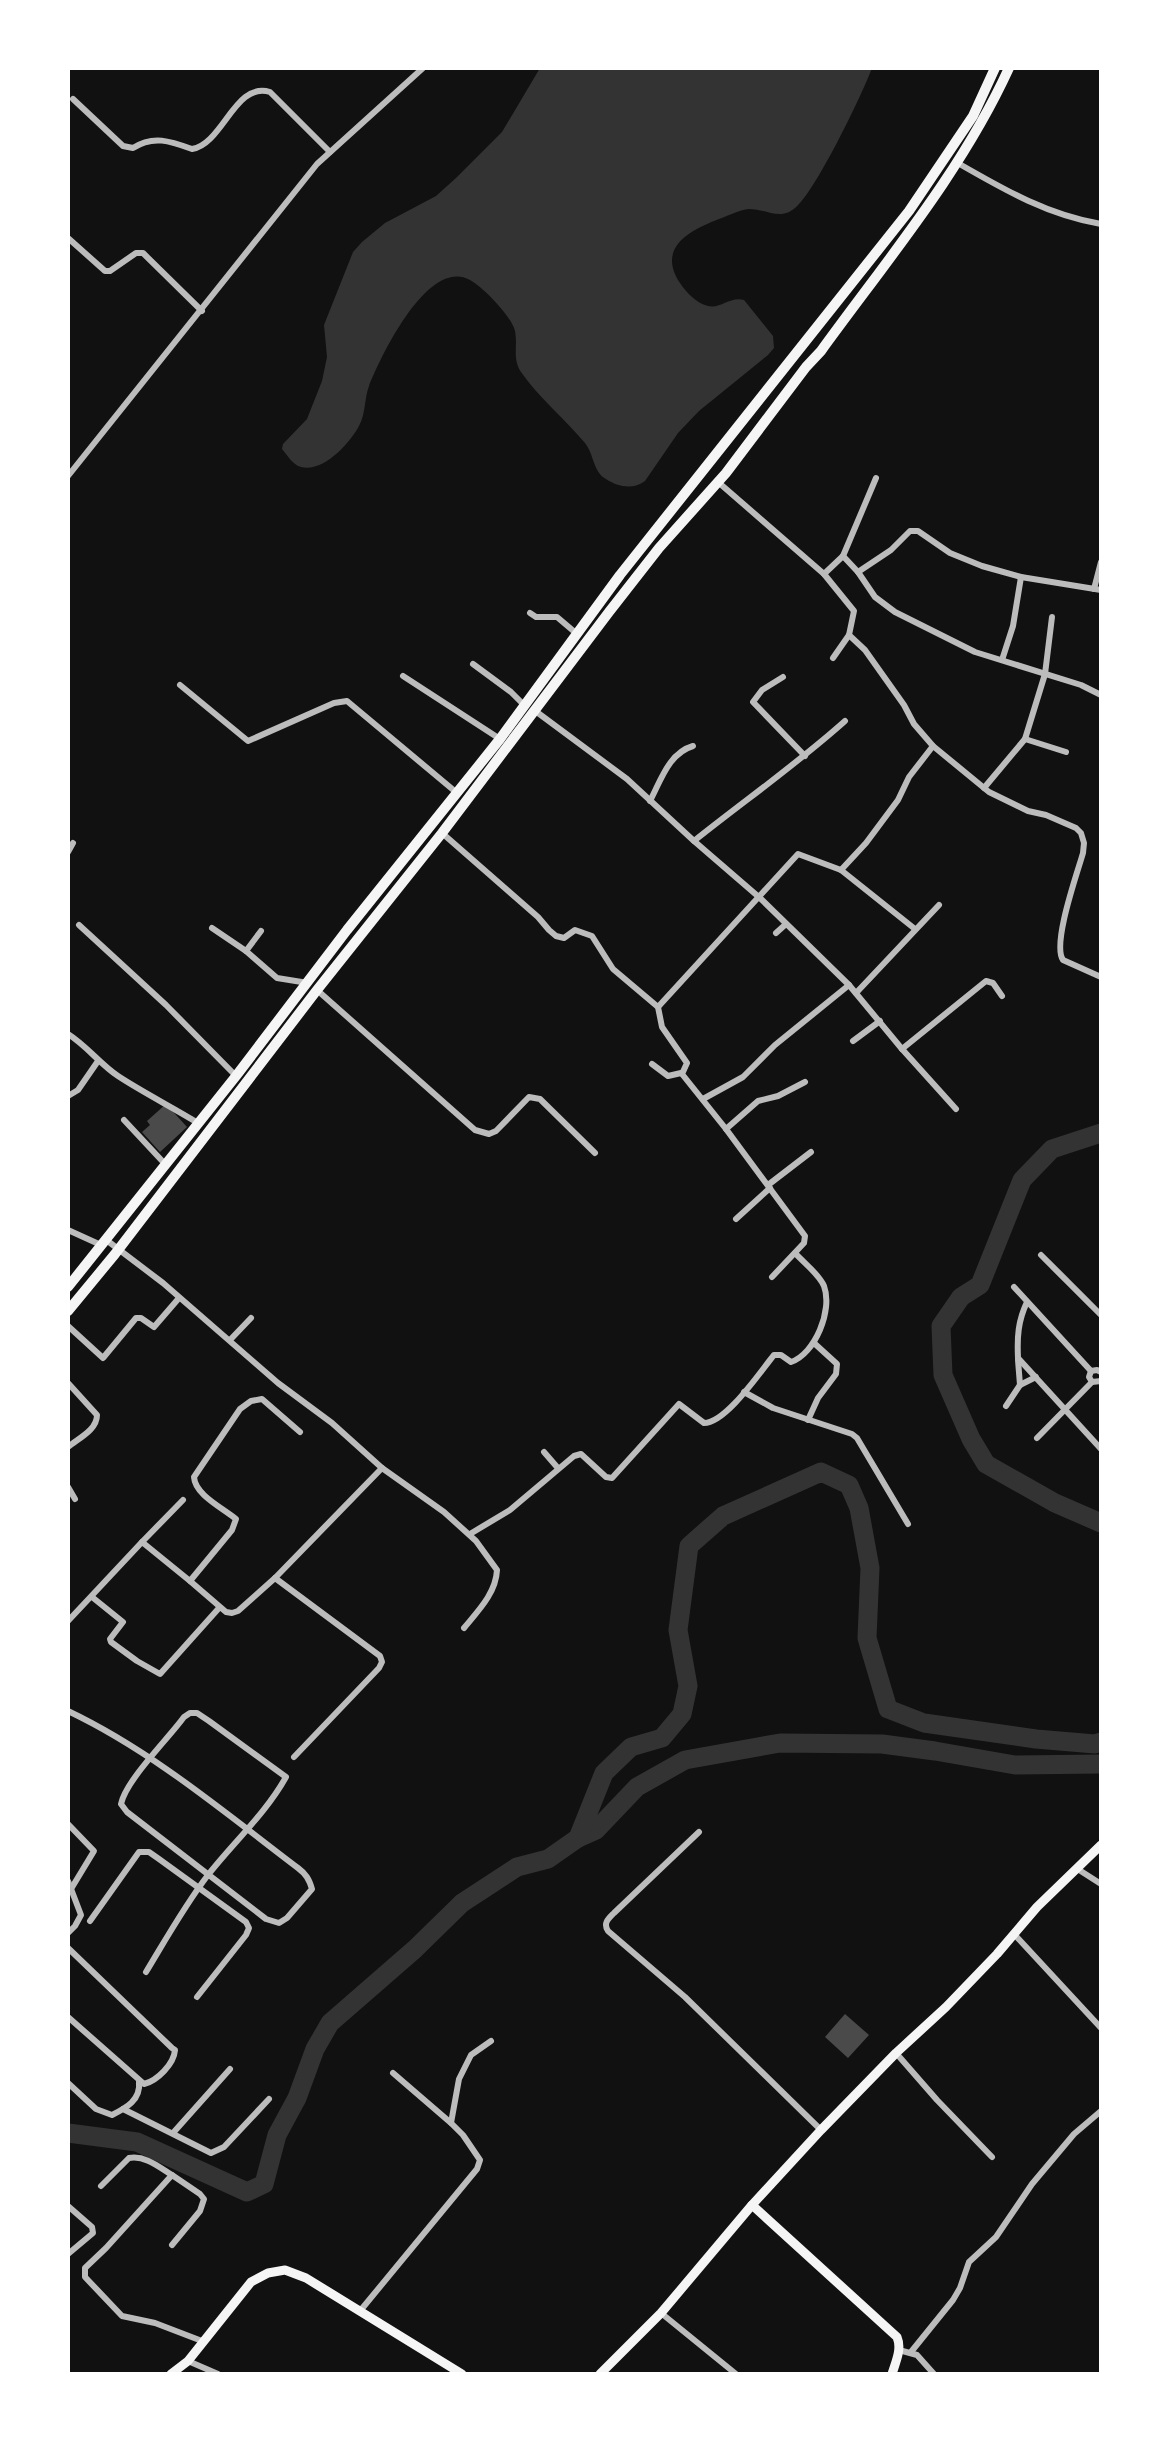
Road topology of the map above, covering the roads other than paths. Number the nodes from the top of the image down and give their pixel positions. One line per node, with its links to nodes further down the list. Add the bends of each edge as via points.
1 (423, 68): 5 (street)
2 (995, 68): 19 (highway, via 973,116 909,211)
3 (1009, 68): 6 (highway, via 984,120)
4 (73, 99): 5 (street, via 123,146 166,140 192,149 208,142 253,90 262,89)
5 (330, 152): 9 (street)
6 (956, 162): 7 (street, via 1037,206); 12 (highway, via 821,351)
7 (1101, 224)
8 (68, 238): 9 (street, via 105,271 143,253)
9 (202, 311): 10 (street)
10 (68, 476)
11 (877, 478): 13 (street)
12 (718, 482): 16 (street); 20 (highway)
13 (843, 556): 15 (street); 16 (street)
14 (1101, 562): 18 (street)
15 (858, 572): 17 (street, via 910,531 918,531 962,559); 26 (street, via 883,605 944,638)
16 (824, 574): 24 (street, via 854,611)
17 (1021, 577): 18 (street); 26 (street)
18 (1098, 590)
19 (598, 604): 20 (highway); 23 (highway)
20 (608, 612): 33 (highway)
21 (530, 613): 23 (street, via 557,617)
22 (1052, 617): 28 (street)
23 (577, 634): 33 (highway)
24 (849, 635): 25 (street); 38 (street, via 865,650)
25 (833, 658)
26 (1002, 660): 28 (street)
27 (473, 664): 33 (street)
28 (1045, 674): 32 (street); 35 (street)
29 (403, 676): 36 (street)
30 (783, 677): 40 (street, via 753,702)
31 (180, 685): 42 (street, via 248,741 347,701)
32 (1101, 695)
33 (529, 708): 36 (highway); 43 (street); 44 (highway)
34 (845, 721): 40 (street)
35 (1025, 738): 39 (street); 41 (street)
36 (500, 739): 42 (highway)
37 (693, 746): 43 (street, via 675,756)
38 (933, 746): 41 (street); 48 (street, via 898,800)
39 (1066, 752)
40 (806, 756): 45 (street)
41 (984, 788): 58 (street, via 1028,811 1068,823 1081,833 1083,853 1060,955)
42 (457, 793): 60 (highway, via 347,930)
43 (650, 801): 45 (street)
44 (442, 832): 60 (highway); 63 (street, via 556,936 575,930 592,936 613,969)
45 (694, 841): 49 (street)
46 (73, 843): 47 (street)
47 (68, 852)
48 (841, 870): 49 (street, via 798,854); 54 (street)
49 (760, 898): 51 (street); 63 (street)
50 (939, 905): 54 (street)
51 (786, 924): 56 (street); 59 (street)
52 (79, 925): 71 (street)
53 (212, 928): 57 (street)
54 (915, 929): 61 (street)
55 (261, 931): 57 (street)
56 (776, 933)
57 (246, 951): 60 (street, via 277,978)
58 (1101, 977)
59 (849, 985): 61 (street); 74 (street, via 743,1077)
60 (313, 987): 71 (highway); 80 (street, via 475,1130 489,1135 534,1097); 86 (highway)
61 (856, 993): 64 (street)
62 (1002, 996): 67 (street, via 986,981)
63 (657, 1007): 70 (street, via 662,1027 687,1063)
64 (880, 1021): 66 (street); 67 (street)
65 (68, 1034): 68 (street)
66 (853, 1041)
67 (902, 1049): 75 (street)
68 (98, 1060): 73 (street, via 78,1090); 77 (street)
69 (652, 1064): 70 (street, via 668,1076)
70 (681, 1073): 74 (street)
71 (236, 1076): 77 (highway)
72 (804, 1082): 78 (street, via 758,1101)
73 (68, 1096)
74 (703, 1099): 78 (street)
75 (956, 1109)
76 (124, 1120): 81 (street)
77 (198, 1124): 81 (highway)
78 (726, 1129): 82 (street)
79 (811, 1152): 82 (street)
80 (595, 1153)
81 (165, 1164): 85 (highway)
82 (769, 1186): 83 (street); 87 (street, via 805,1236)
83 (736, 1219)
84 (68, 1230): 85 (street)
85 (103, 1242): 86 (street); 90 (highway)
86 (119, 1249): 92 (street); 94 (highway)
87 (795, 1253): 89 (street); 99 (street, via 825,1290)
88 (1041, 1255): 95 (street)
89 (772, 1277)
90 (68, 1287)
91 (1014, 1287): 93 (street)
92 (179, 1298): 97 (street, via 154,1327 136,1318 105,1357); 98 (street)
93 (1027, 1302): 100 (street, via 1020,1316); 101 (street)
94 (68, 1311)
95 (1101, 1315)
96 (251, 1318): 98 (street)
97 (68, 1326)
98 (230, 1340): 118 (street)
99 (814, 1343): 108 (street, via 791,1362 774,1354); 111 (street, via 837,1364 837,1371)
100 (1018, 1358): 103 (street); 107 (street)
101 (1091, 1371): 102 (street); 104 (street)
102 (1101, 1371)
103 (1036, 1377): 107 (street); 110 (street)
104 (1092, 1382): 105 (street); 110 (street)
105 (1101, 1382)
106 (68, 1383): 114 (street, via 98,1419)
107 (1020, 1385): 109 (street)
108 (744, 1392): 111 (street); 117 (street, via 710,1423 679,1404 612,1478 582,1454)
109 (1006, 1406)
110 (1065, 1409): 113 (street); 115 (street)
111 (808, 1420): 122 (street, via 857,1438)
112 (300, 1432): 126 (street, via 262,1399 240,1409 194,1477 194,1484 236,1520 235,1526)
113 (1037, 1438)
114 (68, 1447)
115 (1101, 1449)
116 (544, 1452): 117 (street)
117 (558, 1467): 123 (street, via 510,1510)
118 (382, 1468): 123 (street); 125 (street)
119 (68, 1487): 120 (street)
120 (75, 1499)
121 (183, 1500): 124 (street)
122 (908, 1524)
123 (470, 1534): 130 (street, via 497,1570 497,1581)
124 (142, 1542): 126 (street); 127 (street)
125 (275, 1578): 128 (street, via 239,1611 232,1614); 133 (street, via 382,1662)
126 (190, 1581): 128 (street)
127 (92, 1597): 128 (street, via 123,1622 111,1642 160,1674); 129 (street)
128 (219, 1608)
129 (68, 1621)
130 (464, 1628)
131 (68, 1711): 132 (street)
132 (152, 1758): 135 (street); 135 (street, via 184,1717 194,1713 286,1777); 139 (street, via 128,1786 121,1804)
133 (294, 1758)
134 (68, 1824): 141 (street, via 94,1851)
135 (247, 1829): 139 (street); 139 (street, via 309,1878 312,1889 287,1918 279,1923 267,1919)
136 (699, 1832): 161 (street, via 606,1921 606,1927)
137 (1101, 1845): 138 (main road)
138 (1076, 1868): 140 (street); 145 (main road)
139 (209, 1873): 142 (street)
140 (1101, 1884)
141 (70, 1885): 144 (street, via 81,1915)
142 (199, 1888): 143 (street, via 149,1852 139,1852); 147 (street); 148 (street, via 249,1928)
143 (90, 1921)
144 (68, 1933)
145 (1014, 1934): 150 (street); 152 (main road)
146 (68, 1948): 155 (street, via 175,2050 173,2059 152,2082)
147 (146, 1972)
148 (197, 1997)
149 (68, 2017): 155 (street)
150 (1101, 2028)
151 (491, 2041): 160 (street, via 471,2055 459,2079)
152 (896, 2053): 161 (main road); 163 (street)
153 (230, 2069): 162 (street)
154 (393, 2073): 160 (street)
155 (139, 2082): 158 (street, via 139,2094)
156 (68, 2083): 158 (street, via 100,2112 112,2115)
157 (269, 2099): 162 (street, via 215,2153)
158 (123, 2109): 162 (street)
159 (1101, 2111): 174 (street, via 1074,2134 996,2237 969,2262 953,2300)
160 (451, 2123): 170 (street, via 477,2153 477,2169)
161 (821, 2130): 166 (main road)
162 (173, 2133)
163 (992, 2157)
164 (172, 2175): 165 (street, via 135,2157); 168 (street, via 204,2199 200,2211); 172 (street, via 84,2273 122,2316 155,2323)
165 (101, 2186)
166 (752, 2205): 171 (main road); 173 (main road, via 897,2337)
167 (68, 2206): 169 (street, via 93,2233)
168 (172, 2245)
169 (68, 2254)
170 (360, 2311): 172 (main road, via 306,2278 285,2270 268,2273 251,2282); 178 (main road)
171 (661, 2313): 179 (main road); 180 (street)
172 (202, 2342): 175 (main road)
173 (899, 2350): 174 (street); 181 (main road)
174 (911, 2352): 182 (street)
175 (188, 2361): 176 (main road); 177 (street)
176 (171, 2374)
177 (218, 2374)
178 (462, 2374)
179 (600, 2374)
180 (736, 2374)
181 (892, 2374)
182 (934, 2374)

